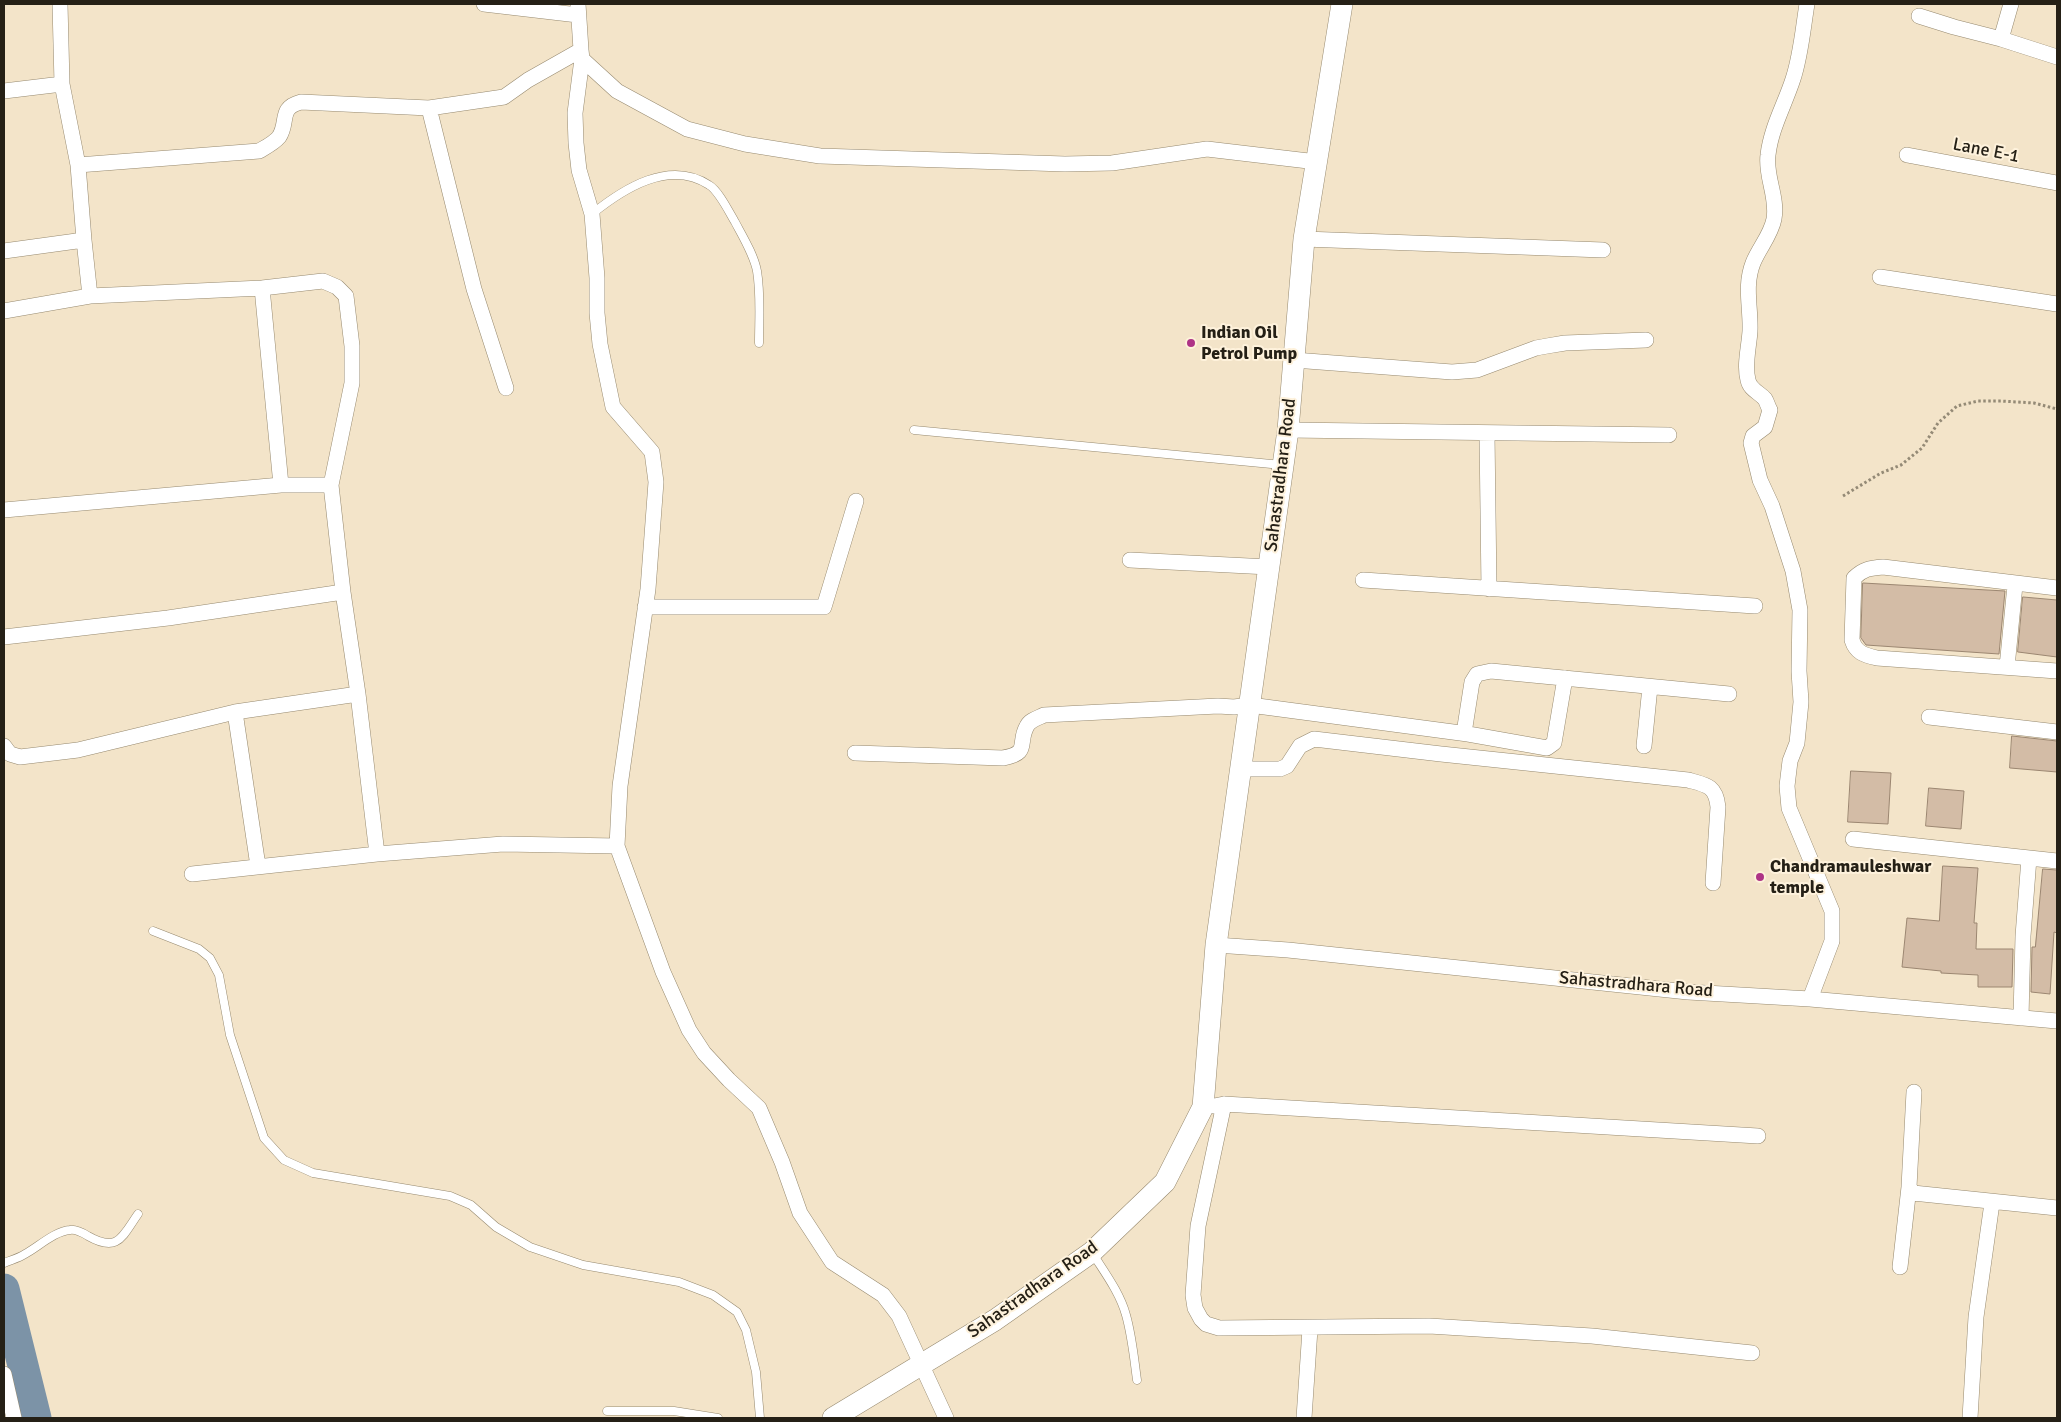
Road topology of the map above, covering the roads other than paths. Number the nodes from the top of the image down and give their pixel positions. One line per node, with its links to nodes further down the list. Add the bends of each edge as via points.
1 (60, 4): 11 (street)
2 (484, 4): 6 (street)
3 (1342, 4): 15 (main road, Sahastradhara Road)
4 (1807, 4): 76 (street, via 1793,78 1768,156 1776,203 1774,220 1748,278 1750,320 1746,363 1748,381 1754,392 1765,399 1770,410 1765,428 1753,436 1751,443 1760,480 1794,571 1800,610 1801,702 1797,743 1786,786 1789,808 1832,911 1832,940)
5 (2011, 4): 8 (street)
6 (578, 9): 9 (street)
7 (1919, 16): 8 (street)
8 (2001, 39): 10 (street)
9 (582, 55): 13 (street, via 528,80 504,97); 15 (street, via 617,91 688,129 746,144 820,156 1102,163 1207,149); 18 (street, via 575,113 576,143 579,170)
10 (2057, 57)
11 (62, 84): 12 (street); 16 (street)
12 (4, 91)
13 (429, 108): 16 (street, via 301,102 286,110 280,135 259,151); 31 (street, via 474,289)
14 (1907, 155): 17 (street, Lane E-1)
15 (1317, 162): 19 (main road, Sahastradhara Road)
16 (78, 165): 20 (street)
17 (2057, 183)
18 (592, 214): 29 (lane, via 638,184 670,174 710,185 741,233 756,269); 49 (street, via 600,344 614,407 652,452 656,482)
19 (1304, 239): 21 (street); 30 (main road, Sahastradhara Road)
20 (84, 240): 22 (street); 25 (street)
21 (1603, 250)
22 (4, 251)
23 (1880, 277): 26 (street)
24 (262, 288): 25 (street); 37 (street); 38 (street, via 323,281 337,287 346,296 352,346 352,383)
25 (90, 296): 27 (street)
26 (2057, 304)
27 (4, 311)
28 (1646, 340): 30 (street, via 1564,343 1536,348 1477,370 1452,372)
29 (759, 343)
30 (1294, 360): 33 (main road, Sahastradhara Road)
31 (506, 388)
32 (914, 430): 36 (lane)
33 (1288, 430): 34 (street); 36 (main road, Sahastradhara Road)
34 (1487, 434): 35 (street); 46 (street)
35 (1669, 435)
36 (1284, 465): 42 (main road, Sahastradhara Road)
37 (282, 485): 38 (street); 40 (street)
38 (331, 485): 47 (street)
39 (856, 501): 49 (street, via 824,607)
40 (4, 510)
41 (1130, 560): 42 (street)
42 (1269, 567): 57 (main road, Sahastradhara Road)
43 (1363, 580): 46 (street)
44 (2015, 585): 45 (street); 51 (street); 51 (street, via 1883,567 1868,568 1854,578 1852,640 1862,654 1877,658)
45 (2057, 588)
46 (1489, 589): 48 (street)
47 (343, 592): 50 (street, via 168,618); 55 (street)
48 (1755, 606)
49 (646, 607): 67 (street, via 620,786)
50 (4, 637)
51 (2007, 667): 52 (street)
52 (2057, 671)
53 (1566, 678): 54 (street); 61 (street, via 1491,671 1477,674 1472,682); 61 (street, via 1552,745 1544,748)
54 (1650, 686): 56 (street); 63 (street)
55 (358, 694): 58 (street); 68 (street)
56 (1728, 694)
57 (1250, 704): 61 (street); 64 (street, via 1044,715 1026,727 1018,753 1003,758); 65 (main road, Sahastradhara Road)
58 (235, 712): 62 (street, via 78,750 20,756 10,754); 71 (street)
59 (1929, 716): 60 (street)
60 (2057, 732)
61 (1464, 733)
62 (4, 746)
63 (1644, 746)
64 (855, 753)
65 (1241, 769): 73 (street, via 1280,769 1287,766 1300,746 1314,739 1705,784 1714,790 1718,807); 75 (main road, Sahastradhara Road)
66 (1853, 838): 69 (street)
67 (616, 846): 68 (street, via 503,844); 92 (street, via 663,972 689,1030 704,1053 759,1108 800,1213 832,1262 883,1295 899,1316)
68 (377, 854): 71 (street)
69 (2029, 858): 70 (street); 77 (street)
70 (2057, 861)
71 (258, 866): 72 (street)
72 (192, 874)
73 (1713, 883)
74 (154, 931): 98 (lane, via 199,949 210,958 219,975 230,1035 264,1138 284,1160 313,1173 450,1196 471,1204 496,1227 530,1247 583,1265 679,1282 713,1295 737,1312 746,1330 756,1372)
75 (1216, 945): 76 (street, Sahastradhara Road, via 1688,992); 81 (main road, Sahastradhara Road)
76 (1810, 999): 77 (street, Sahastradhara Road)
77 (2021, 1018): 78 (street, Sahastradhara Road)
78 (2057, 1021)
79 (1914, 1092): 83 (street)
80 (1224, 1104): 81 (street); 82 (street); 90 (street, via 1198,1226 1195,1308 1206,1324 1219,1328)
81 (1203, 1107): 87 (main road, Sahastradhara Road, via 1165,1182)
82 (1758, 1136)
83 (1909, 1187): 84 (street, via 1915,1194); 89 (street)
84 (1992, 1202): 85 (street); 102 (street, via 1976,1317)
85 (2057, 1208)
86 (138, 1214): 88 (lane, via 119,1241 112,1244 98,1242 71,1229)
87 (1092, 1252): 92 (main road, Sahastradhara Road, via 994,1320); 94 (lane, via 1126,1314)
88 (4, 1263)
89 (1900, 1267)
90 (1310, 1329): 91 (street, via 1439,1327 1592,1336); 101 (street)
91 (1752, 1353)
92 (922, 1364): 99 (main road, Sahastradhara Road); 100 (street)
93 (4, 1374): 96 (street)
94 (1137, 1380)
95 (607, 1411): 97 (lane, via 674,1412)
96 (14, 1418)
97 (718, 1418)
98 (760, 1418)
99 (833, 1418)
100 (946, 1418)
101 (1304, 1418)
102 (1970, 1418)

